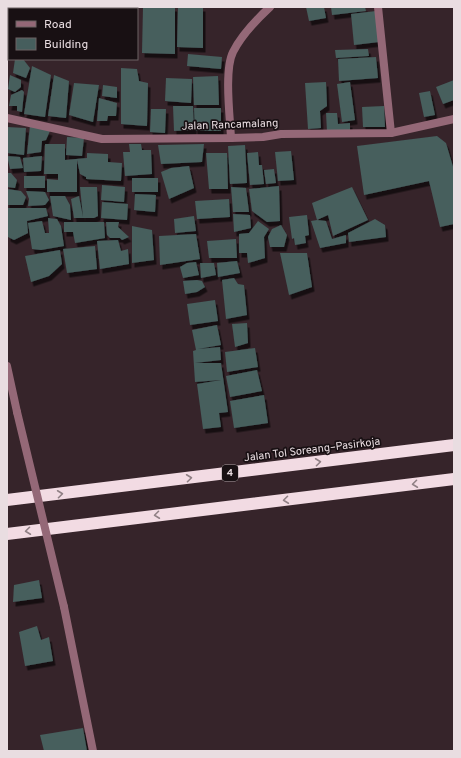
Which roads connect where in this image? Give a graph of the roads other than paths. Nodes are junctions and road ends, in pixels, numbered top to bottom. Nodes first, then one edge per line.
1 (270, 7) edge
2 (378, 7) edge
3 (7, 118) edge
4 (454, 119) edge
5 (391, 133) junction
6 (231, 138) junction
7 (7, 366) edge
8 (454, 446) edge
9 (454, 479) edge
10 (7, 500) edge
11 (7, 534) edge
12 (93, 751) edge

1 - 6 street
2 - 5 street
3 - 6 street, Jalan Rancamalang
4 - 5 street, Jalan Rancamalang
5 - 6 street, Jalan Rancamalang
7 - 12 street, bridge
10 -> 8 highway, Jalan Tol Soreang–Pasirkoja / 4
9 -> 11 highway

